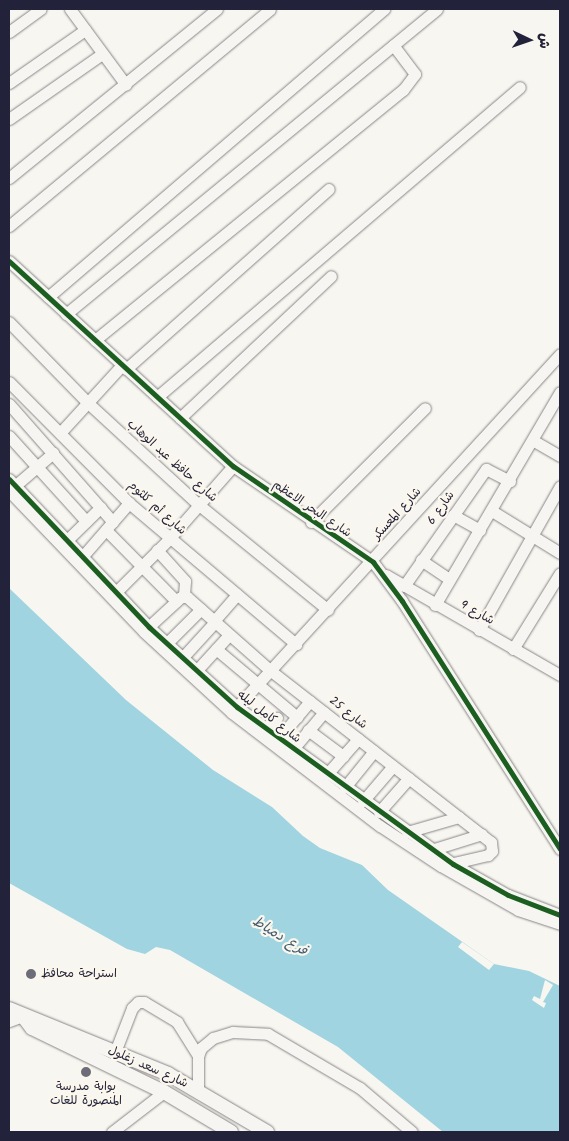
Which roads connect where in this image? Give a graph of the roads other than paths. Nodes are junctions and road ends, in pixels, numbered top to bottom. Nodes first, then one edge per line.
1 (41, 9) edge
2 (70, 9) edge
3 (217, 9) edge
4 (270, 9) edge
5 (384, 9) edge
6 (437, 9) edge
7 (85, 30) junction
8 (9, 32) edge
9 (393, 45) junction
10 (102, 54) junction
11 (9, 83) edge
12 (126, 85) junction
13 (520, 87) dead end
14 (9, 120) edge
15 (9, 178) edge
16 (329, 189) dead end
17 (9, 226) edge
18 (10, 265) edge
19 (331, 276) dead end
20 (48, 297) junction
21 (66, 314) junction
22 (9, 322) edge
23 (95, 340) junction
24 (560, 354) edge
25 (124, 367) junction
26 (11, 388) edge
27 (560, 392) edge
28 (157, 397) junction
29 (88, 403) junction
30 (9, 404) edge
31 (425, 408) dead end
32 (180, 418) junction
33 (60, 433) junction
34 (9, 436) edge
35 (534, 441) junction
36 (52, 454) junction
37 (560, 456) edge
38 (233, 466) junction
39 (37, 467) junction
40 (510, 481) junction
41 (560, 486) edge
42 (10, 487) edge
43 (130, 504) junction
44 (199, 505) junction
45 (101, 507) junction
46 (492, 511) junction
47 (453, 514) junction
48 (86, 521) junction
49 (311, 522) junction
50 (110, 526) junction
51 (480, 530) junction
52 (532, 536) junction
53 (169, 538) junction
54 (64, 543) junction
55 (157, 550) junction
56 (560, 553) edge
57 (82, 557) junction
58 (421, 560) junction
59 (373, 562) junction
60 (142, 565) junction
61 (382, 573) junction
62 (560, 573) edge
63 (449, 579) junction
64 (404, 586) junction
65 (114, 594) junction
66 (237, 595) junction
67 (180, 598) junction
68 (435, 605) junction
69 (201, 609) junction
70 (328, 610) junction
71 (215, 622) junction
72 (147, 629) junction
73 (479, 630) junction
74 (229, 635) junction
75 (168, 643) junction
76 (296, 644) junction
77 (216, 649) junction
78 (513, 649) junction
79 (183, 657) junction
80 (197, 670) junction
81 (271, 671) junction
82 (559, 672) edge
83 (258, 684) junction
84 (310, 702) junction
85 (260, 708) dead end
86 (234, 710) junction
87 (324, 712) junction
88 (297, 717) junction
89 (252, 718) junction
90 (277, 718) dead end
91 (267, 729) junction
92 (308, 730) junction
93 (278, 738) junction
94 (358, 739) junction
95 (293, 749) junction
96 (374, 751) junction
97 (343, 756) junction
98 (393, 766) junction
99 (327, 774) junction
100 (409, 778) junction
101 (345, 787) junction
102 (363, 801) junction
103 (379, 812) junction
104 (459, 817) junction
105 (407, 832) junction
106 (482, 834) junction
107 (560, 849) edge
108 (431, 850) junction
109 (447, 865) junction
110 (485, 888) junction
111 (560, 915) edge
112 (560, 924) edge
113 (9, 1009) edge
114 (23, 1016) junction
115 (9, 1021) edge
116 (115, 1052) junction
117 (198, 1056) junction
118 (198, 1090) junction
119 (164, 1092) junction
120 (112, 1132) edge
121 (231, 1132) edge
122 (267, 1132) edge
123 (412, 1132) edge

1 - 8 street
2 - 7 street
3 - 12 street
4 - 17 street
5 - 20 street
6 - 9 street
7 - 10 street
7 - 11 street
9 - 21 street
9 - 23 street
10 - 12 street
10 - 14 street
12 - 15 street
13 - 28 street
16 - 25 street
18 - 20 street, شارع البحر الاعظم
19 - 32 street
20 - 21 street, شارع البحر الاعظم
21 - 23 street, شارع البحر الاعظم
22 - 29 street, شارع حافظ عبد الوهاب
23 - 25 street, شارع البحر الاعظم
24 - 59 street, شارع المعسكر
25 - 28 street, شارع البحر الاعظم
25 - 29 street
26 - 33 street, شارع أم كلثوم
27 - 35 street
28 - 32 street, شارع البحر الاعظم
29 - 33 street
29 - 44 street, شارع حافظ عبد الوهاب
30 - 36 street, شارع 25
31 - 49 street
32 - 38 street, شارع البحر الاعظم
33 - 43 street, شارع أم كلثوم
34 - 39 street
35 - 37 street
35 - 40 street
36 - 39 street
36 - 45 street, شارع 25
38 - 44 street
38 - 49 street, شارع البحر الاعظم
39 - 42 street
39 - 48 street
40 - 46 street
40 - 47 street, شارع 6
41 - 52 street
42 - 54 street, شارع كامل ليله
43 - 50 street
43 - 53 street, شارع أم كلثوم
44 - 53 street
44 - 70 street, شارع حافظ عبد الوهاب
45 - 48 street
45 - 50 street, شارع 25
46 - 51 street
46 - 52 street
47 - 51 street
47 - 58 street, شارع 6
48 - 54 street
49 - 59 street, شارع البحر الاعظم
50 - 57 street
50 - 60 street, شارع 25
51 - 63 street
52 - 56 street
52 - 73 street
53 - 55 street
53 - 66 street, شارع أم كلثوم
54 - 57 street, شارع كامل ليله
54 - 65 street, شارع كامل ليله
55 - 60 street
55 - 67 street
57 - 65 street, شارع كامل ليله
58 - 63 street
58 - 64 street, شارع 6
59 - 61 street, شارع البحر الاعظم
59 - 70 street, شارع المعسكر
60 - 65 street
60 - 67 street, شارع 25
61 - 64 street, شارع 9
61 - 107 street, شارع البحر الاعظم
62 - 78 street
63 - 68 street
64 - 68 street, شارع 9
65 - 72 street, شارع كامل ليله
66 - 71 street
66 - 76 street, شارع أم كلثوم
67 - 69 street, شارع 25
67 - 72 street
68 - 73 street, شارع 9
69 - 71 street, شارع 25
69 - 75 street
70 - 76 street, شارع المعسكر
71 - 74 street, شارع 25
71 - 79 street
72 - 75 street, شارع كامل ليله
72 - 86 street, شارع كامل ليله
73 - 78 street, شارع 9
74 - 77 street
74 - 81 street, شارع 25
75 - 79 street, شارع كامل ليله
76 - 81 street, شارع المعسكر
77 - 80 street
77 - 83 street
78 - 82 street, شارع 9
79 - 80 street, شارع كامل ليله
80 - 86 street, شارع كامل ليله
81 - 83 street, شارع المعسكر
81 - 84 street, شارع 25
83 - 86 street, شارع المعسكر
83 - 88 street
84 - 87 street, شارع 25
84 - 88 street
85 - 89 street
86 - 89 street, شارع كامل ليله
86 - 109 street, شارع كامل ليله
87 - 92 street
87 - 94 street, شارع 25
88 - 93 street
89 - 91 street, شارع كامل ليله
90 - 91 street
91 - 93 street, شارع كامل ليله
92 - 95 street
92 - 97 street
93 - 95 street, شارع كامل ليله
94 - 96 street, شارع 25
94 - 97 street
95 - 99 street, شارع كامل ليله
96 - 98 street, شارع 25
96 - 101 street
97 - 99 street
98 - 100 street, شارع 25
98 - 102 street
99 - 101 street, شارع كامل ليله
100 - 103 street
100 - 104 street, شارع 25
101 - 102 street, شارع كامل ليله
102 - 103 street, شارع كامل ليله
103 - 105 street, شارع كامل ليله
104 - 105 street
104 - 106 street, شارع 25
105 - 108 street, شارع كامل ليله
106 - 108 street
106 - 109 street
108 - 109 street, شارع كامل ليله
109 - 110 street, شارع كامل ليله
110 - 111 street, شارع كامل ليله
110 - 112 street, شارع كامل ليله
113 - 114 main road, شارع سعد زغلول
114 - 115 street
114 - 116 main road, شارع سعد زغلول
114 - 119 main road, شارع سعد زغلول
116 - 117 street
116 - 118 main road, شارع سعد زغلول
117 - 118 street
117 - 123 street
118 - 122 main road, شارع سعد زغلول
119 - 120 street
119 - 121 main road, شارع سعد زغلول

